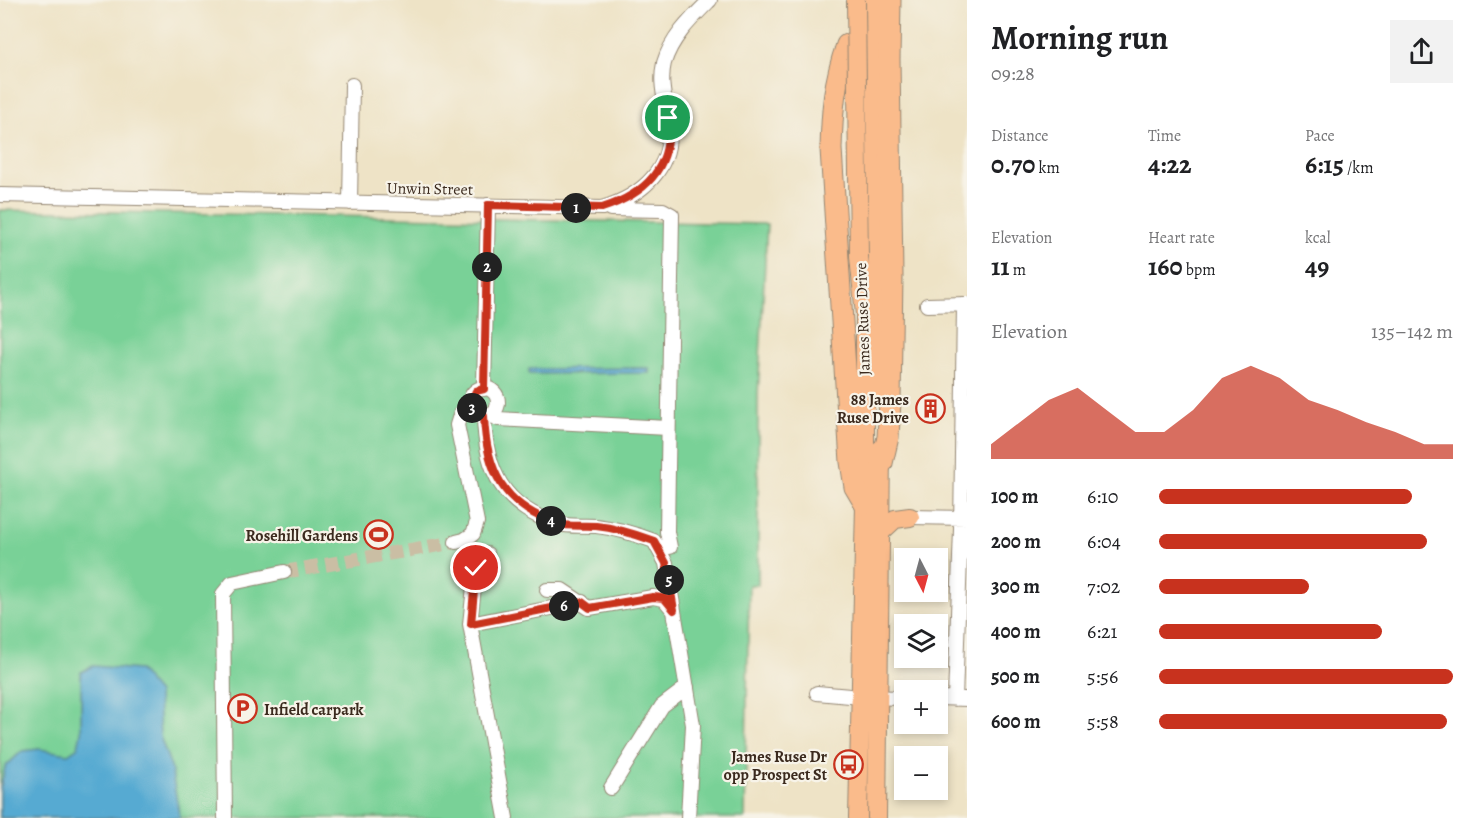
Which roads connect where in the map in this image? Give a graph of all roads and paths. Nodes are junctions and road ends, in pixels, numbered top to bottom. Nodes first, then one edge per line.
1 (856, 0) edge
2 (874, 0) edge
3 (890, 0) edge
4 (708, 2) edge
5 (848, 45) dead end
6 (352, 85) dead end
7 (866, 88) junction
8 (0, 195) edge
9 (350, 203) junction
10 (488, 205) junction
11 (602, 208) junction
12 (966, 304) edge
13 (927, 305) dead end
14 (484, 389) junction
15 (471, 406) junction
16 (965, 411) edge
17 (487, 415) junction
18 (668, 428) junction
19 (882, 463) junction
20 (865, 504) junction
21 (910, 517) joint
22 (964, 518) edge
23 (881, 532) junction
24 (456, 542) tunnel mouth
25 (670, 547) dead end
26 (487, 554) dead end
27 (284, 572) tunnel mouth
28 (547, 590) dead end
29 (582, 602) junction
30 (963, 605) edge
31 (674, 610) junction
32 (471, 624) junction
33 (687, 687) junction
34 (817, 693) dead end
35 (861, 697) junction
36 (879, 697) junction
37 (894, 698) edge
38 (961, 699) edge
39 (611, 788) dead end
40 (225, 818) edge
41 (506, 818) edge
42 (688, 818) edge
43 (858, 818) edge
44 (877, 818) edge

1 - 7 main road, James Ruse Drive, bridge
2 - 7 main road, James Ruse Drive
3 - 19 highway
4 - 11 street, Unwin Street
5 - 20 highway
6 - 9 street
7 - 19 main road, James Ruse Drive
7 - 20 main road, James Ruse Drive
8 - 9 street, Unwin Street
9 - 10 street, Unwin Street
10 - 11 street, Unwin Street
10 - 14 street
11 - 18 street
12 - 13 street
12 - 16 street
14 - 15 street
14 - 17 street
15 - 17 street
15 - 24 street
16 - 22 street
17 - 18 street
17 - 31 street
18 - 25 street
19 - 23 main road, James Ruse Drive
20 - 35 main road, James Ruse Drive
21 - 22 street
21 - 23 main road
22 - 30 street
23 - 36 main road, James Ruse Drive
26 - 32 street
27 - 40 street
28 - 29 street
29 - 31 street
29 - 32 street
30 - 38 street
31 - 33 street
32 - 41 street
33 - 39 street
33 - 42 street
34 - 35 street
35 - 36 street
35 - 43 main road, James Ruse Drive
36 - 37 street
36 - 44 main road, James Ruse Drive

